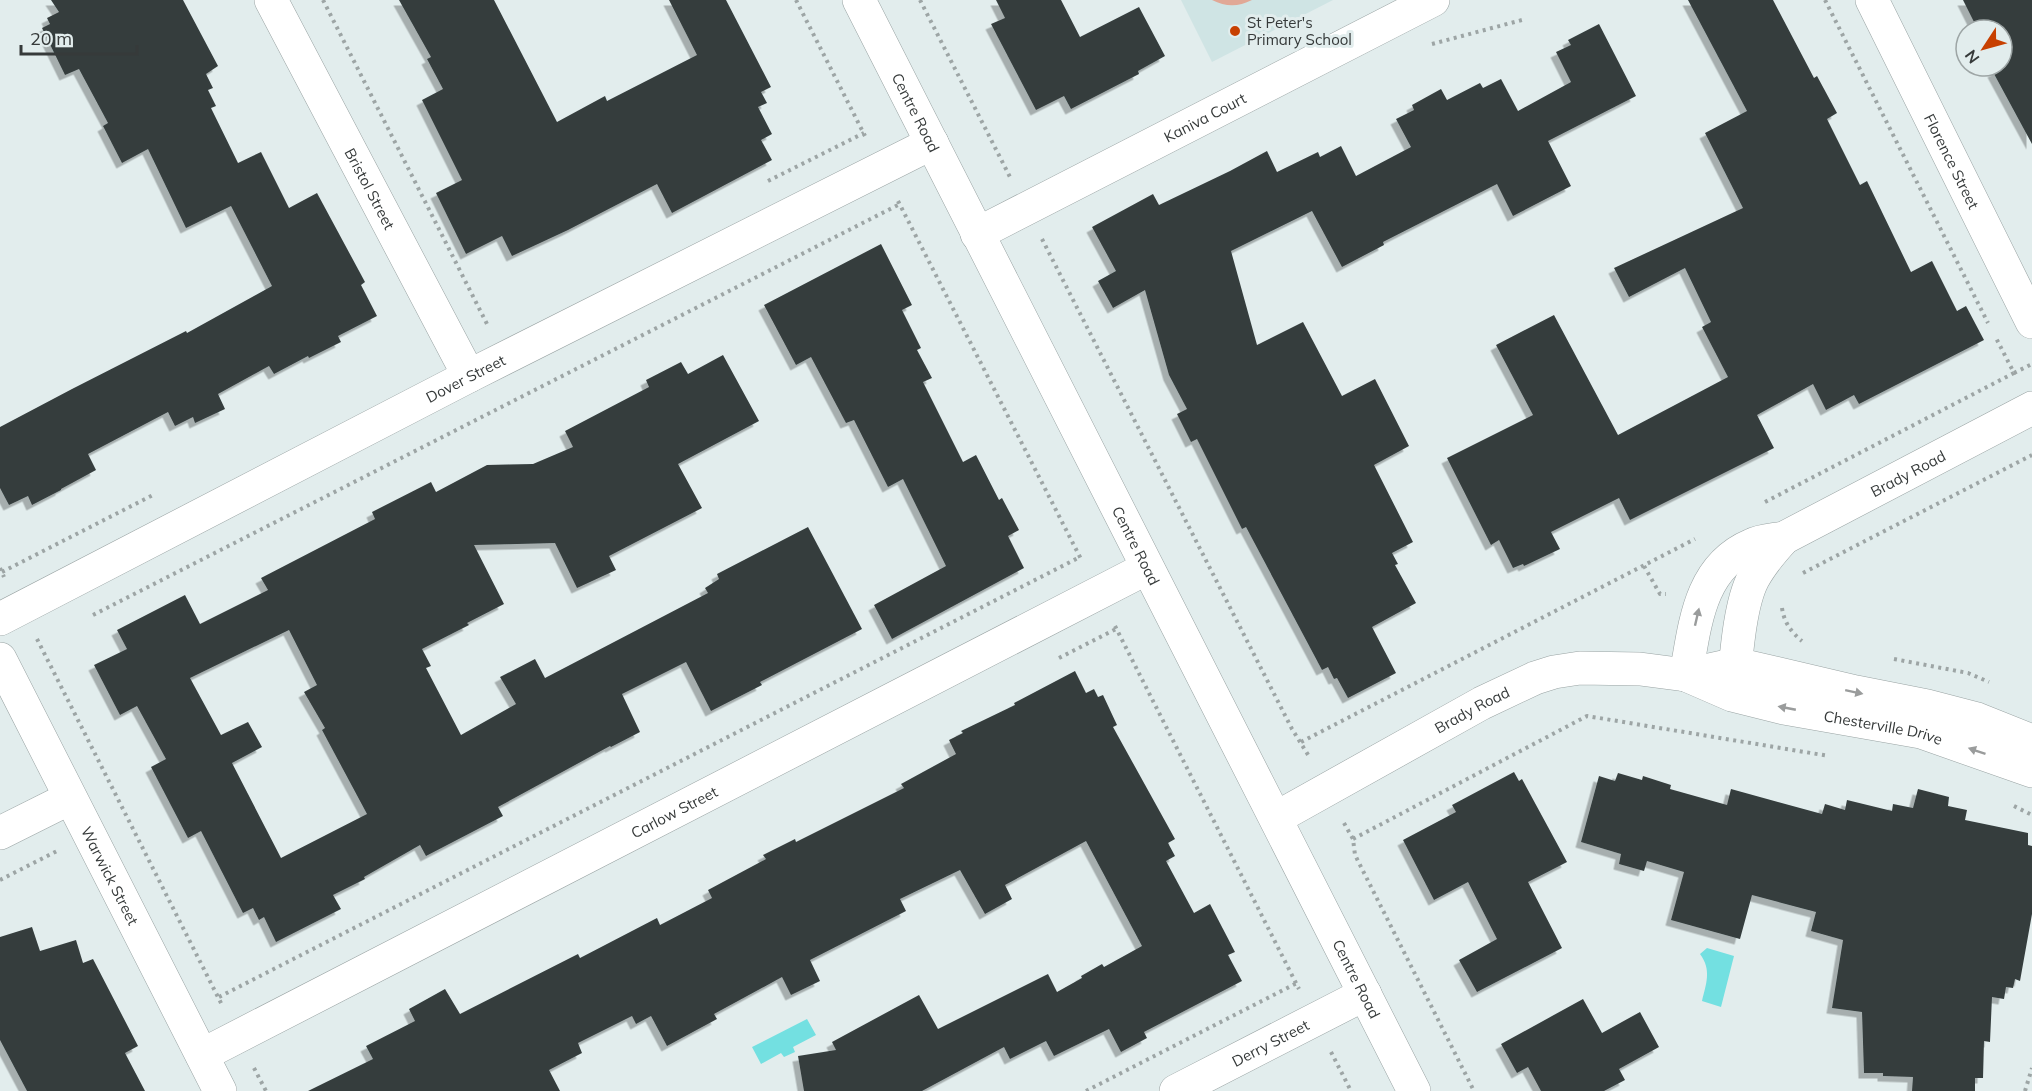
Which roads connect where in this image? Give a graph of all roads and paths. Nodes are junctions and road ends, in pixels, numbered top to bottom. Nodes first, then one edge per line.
1 (271, 0) edge
2 (323, 0) edge
3 (796, 0) edge
4 (859, 0) edge
5 (920, 0) edge
6 (1433, 0) edge
7 (1825, 0) edge
8 (1872, 0) edge
9 (1522, 20) dead end
10 (1432, 45) dead end
11 (864, 133) junction
12 (932, 143) junction
13 (882, 168) junction
14 (759, 186) dead end
15 (900, 204) junction
16 (1026, 208) junction
17 (977, 234) junction
18 (498, 319) dead end
19 (2032, 322) edge
20 (2032, 364) edge
21 (2014, 373) junction
22 (469, 376) junction
23 (2032, 408) edge
24 (2032, 455) edge
25 (1760, 505) dead end
26 (1697, 538) dead end
27 (1784, 538) junction
28 (1080, 557) junction
29 (1644, 566) junction
30 (0, 568) edge
31 (1147, 568) junction
32 (1796, 577) dead end
33 (1099, 593) junction
34 (1702, 597) junction
35 (1746, 600) junction
36 (10, 613) edge
37 (92, 616) dead end
38 (49, 638) dead end
39 (39, 643) junction
40 (1807, 645) dead end
41 (0, 658) edge
42 (1885, 658) dead end
43 (1686, 675) junction
44 (1734, 680) junction
45 (1989, 682) dead end
46 (2032, 741) edge
47 (1301, 742) junction
48 (1830, 756) dead end
49 (2032, 771) edge
50 (1327, 790) junction
51 (70, 798) junction
52 (2011, 805) dead end
53 (2032, 814) edge
54 (1276, 818) junction
55 (0, 833) edge
56 (1353, 839) junction
57 (57, 851) dead end
58 (0, 880) edge
59 (1297, 983) junction
60 (1365, 994) junction
61 (219, 997) junction
62 (1315, 1020) junction
63 (238, 1036) junction
64 (202, 1055) junction
65 (2032, 1068) edge
66 (220, 1091) edge
67 (266, 1091) edge
68 (1086, 1091) edge
69 (1176, 1091) edge
70 (1351, 1091) edge
71 (1414, 1091) edge
72 (1474, 1091) edge
73 (2025, 1091) edge

1 - 22 street, Bristol Street
2 - 18 path
3 - 11 path
4 - 12 street, Centre Road
5 - 16 path
6 - 16 street, Kaniva Court
7 - 21 path
8 - 19 street, Florence Street
9 - 10 path
11 - 13 path
11 - 14 path
12 - 13 street, Dover Street
12 - 17 street, Centre Road
13 - 15 path
13 - 22 street, Dover Street
15 - 28 path
15 - 37 path
16 - 17 street, Kaniva Court
16 - 47 path
17 - 31 street, Centre Road
20 - 21 path
21 - 25 path
22 - 36 street, Dover Street
23 - 27 street, Brady Road
24 - 32 path
26 - 29 path
27 - 34 street, Brady Road
27 - 35 street, Brady Road
28 - 33 path
28 - 61 path
29 - 34 path
29 - 47 path
30 - 36 path
31 - 33 street, Carlow Street
31 - 54 street, Centre Road
33 - 59 path
33 - 63 street, Carlow Street
43 -> 34 street, Brady Road
35 - 40 path
35 - 44 street, Brady Road
36 - 39 path
38 - 39 path
39 - 61 path
41 - 51 street, Warwick Street
42 - 45 path
43 - 44 street, Brady Road
43 - 50 street, Brady Road
44 -> 46 street, Chesterville Drive
49 -> 44 street, Chesterville Drive
47 - 50 path
48 - 56 path
50 - 54 street, Brady Road
50 - 56 path
51 - 55 street
51 - 64 street, Warwick Street
52 - 53 path
54 - 60 street, Centre Road
56 - 72 path
57 - 58 path
59 - 62 path
59 - 68 path
60 - 62 street, Derry Street
60 - 71 street, Centre Road
61 - 63 path
62 - 69 street, Derry Street
62 - 70 path
63 - 64 street, Carlow Street
63 - 67 path
64 - 66 street, Warwick Street
65 - 73 path

